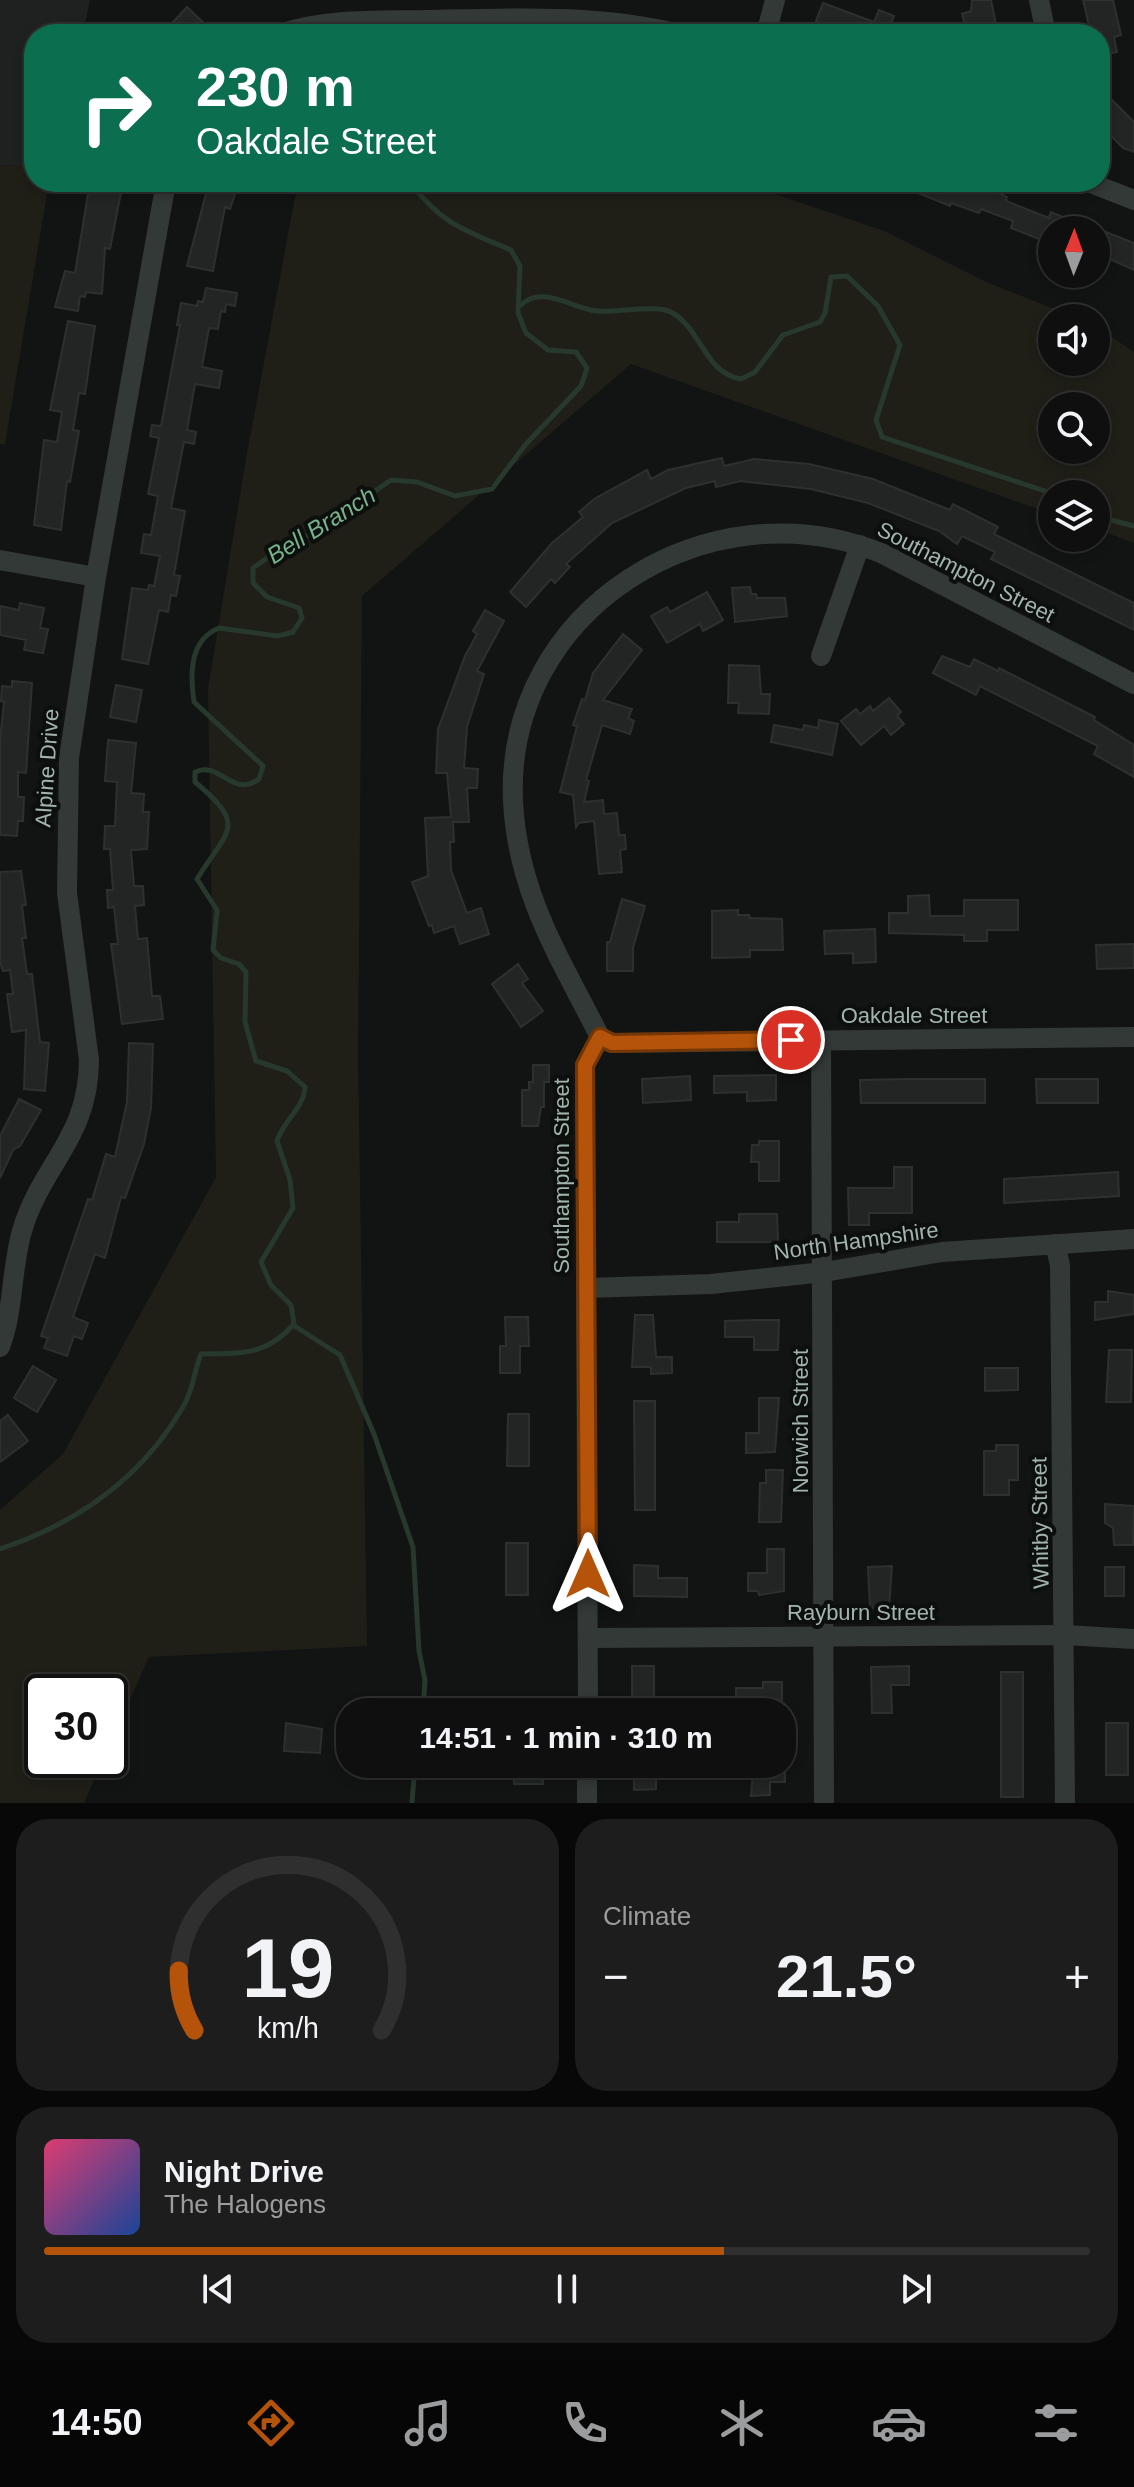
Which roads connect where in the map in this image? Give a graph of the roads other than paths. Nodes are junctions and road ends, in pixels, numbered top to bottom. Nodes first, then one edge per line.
1 (775, 0) edge
2 (1039, 0) edge
3 (330, 24) edge
4 (616, 24) edge
5 (769, 24) edge
6 (1044, 24) edge
7 (1110, 191) edge
8 (164, 192) edge
9 (1134, 200) edge
10 (860, 545) junction
11 (0, 560) edge
12 (96, 577) junction
13 (821, 656) dead end
14 (1134, 684) edge
15 (600, 1037) junction
16 (1134, 1037) edge
17 (821, 1040) junction
18 (1134, 1239) edge
19 (1055, 1244) junction
20 (824, 1272) junction
21 (586, 1288) junction
22 (0, 1347) edge
23 (1065, 1635) junction
24 (825, 1637) junction
25 (589, 1638) junction
26 (1134, 1639) edge
27 (588, 1698) edge
28 (587, 1778) edge
29 (587, 1803) edge
30 (824, 1803) edge
31 (1065, 1803) edge

1 - 5 street
2 - 6 street
3 - 4 street
7 - 9 street
8 - 12 street, Alpine Drive
10 - 13 street
10 - 14 street, Southampton Street
10 - 15 street, Southampton Street
11 - 12 street
12 - 22 street, Alpine Drive
15 - 17 street, Oakdale Street
15 - 21 street, Southampton Street
16 - 17 street, Oakdale Street
17 - 20 street, Norwich Street
18 - 19 street, North Hampshire
19 - 20 street, North Hampshire
19 - 23 street, Whitby Street
20 - 21 street, North Hampshire
20 - 24 street, Norwich Street
21 - 25 street, Southampton Street
23 - 24 street, Rayburn Street
23 - 26 street, Rayburn Street
23 - 31 street, Whitby Street
24 - 25 street, Rayburn Street
24 - 30 street, Norwich Street
25 - 27 street, Southampton Street
28 - 29 street

